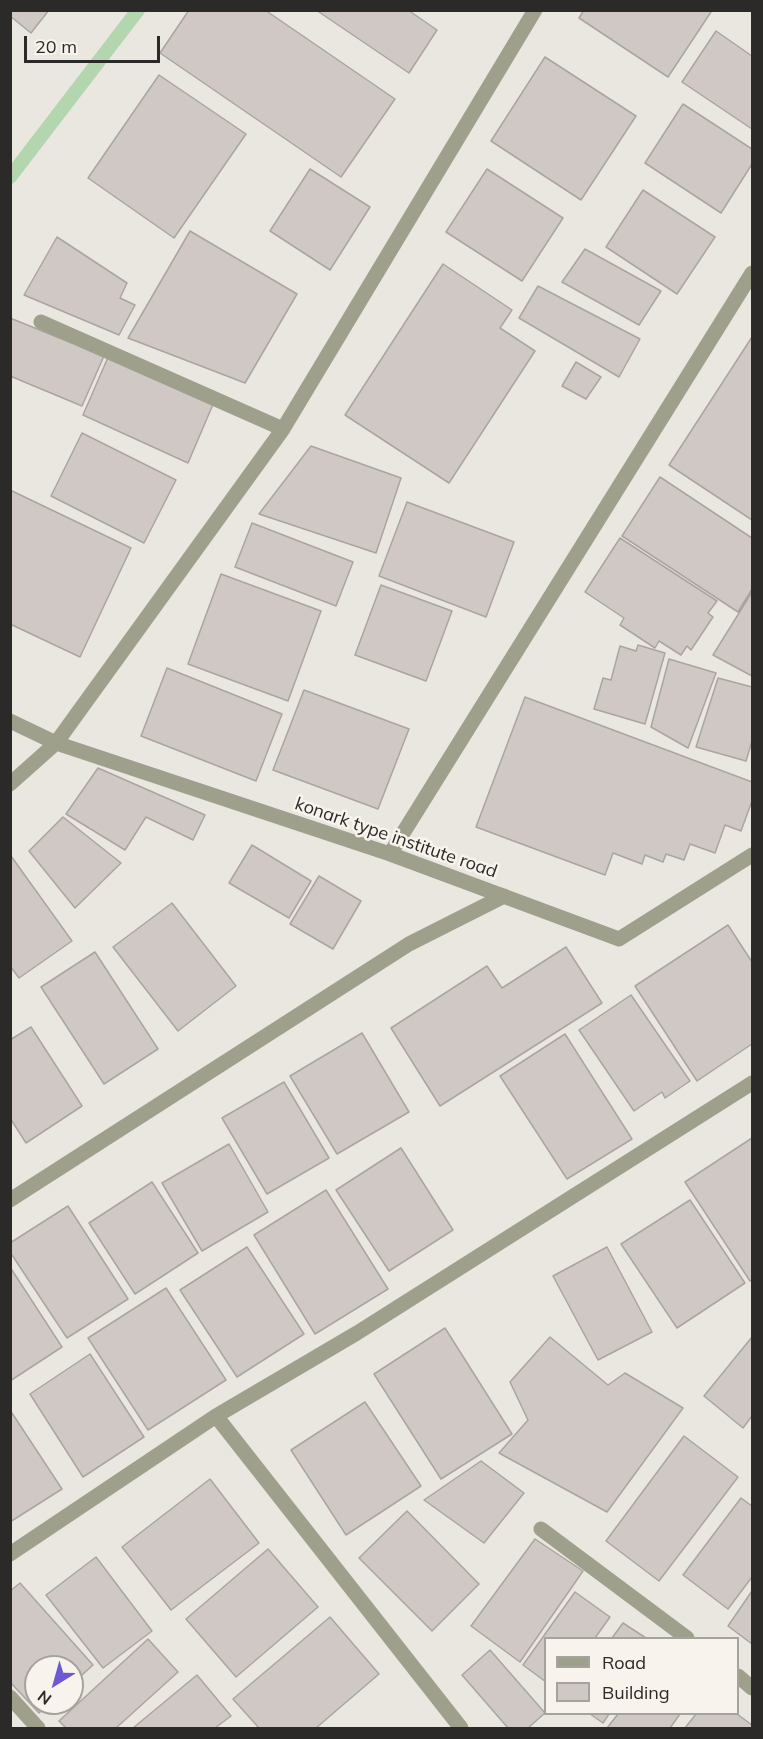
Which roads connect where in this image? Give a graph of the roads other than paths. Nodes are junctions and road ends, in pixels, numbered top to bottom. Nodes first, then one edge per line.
1 (535, 10) edge
2 (753, 273) edge
3 (41, 322) dead end
4 (283, 429) junction
5 (10, 721) edge
6 (56, 743) junction
7 (10, 784) edge
8 (390, 854) junction
9 (753, 855) edge
10 (504, 896) junction
11 (753, 1083) edge
12 (10, 1200) edge
13 (216, 1416) junction
14 (540, 1529) dead end
15 (10, 1554) edge
16 (686, 1637) edge
17 (739, 1677) edge
18 (753, 1688) edge
19 (10, 1697) edge
20 (38, 1728) edge
21 (461, 1728) edge

1 - 4 street
2 - 8 street
3 - 4 street
4 - 6 street
5 - 6 street, konark type institute road
6 - 7 street
6 - 8 street, konark type institute road
8 - 10 street, konark type institute road
9 - 10 street, konark type institute road
10 - 12 street
11 - 13 street
13 - 15 street
13 - 21 street
14 - 16 street
17 - 18 street
19 - 20 street

